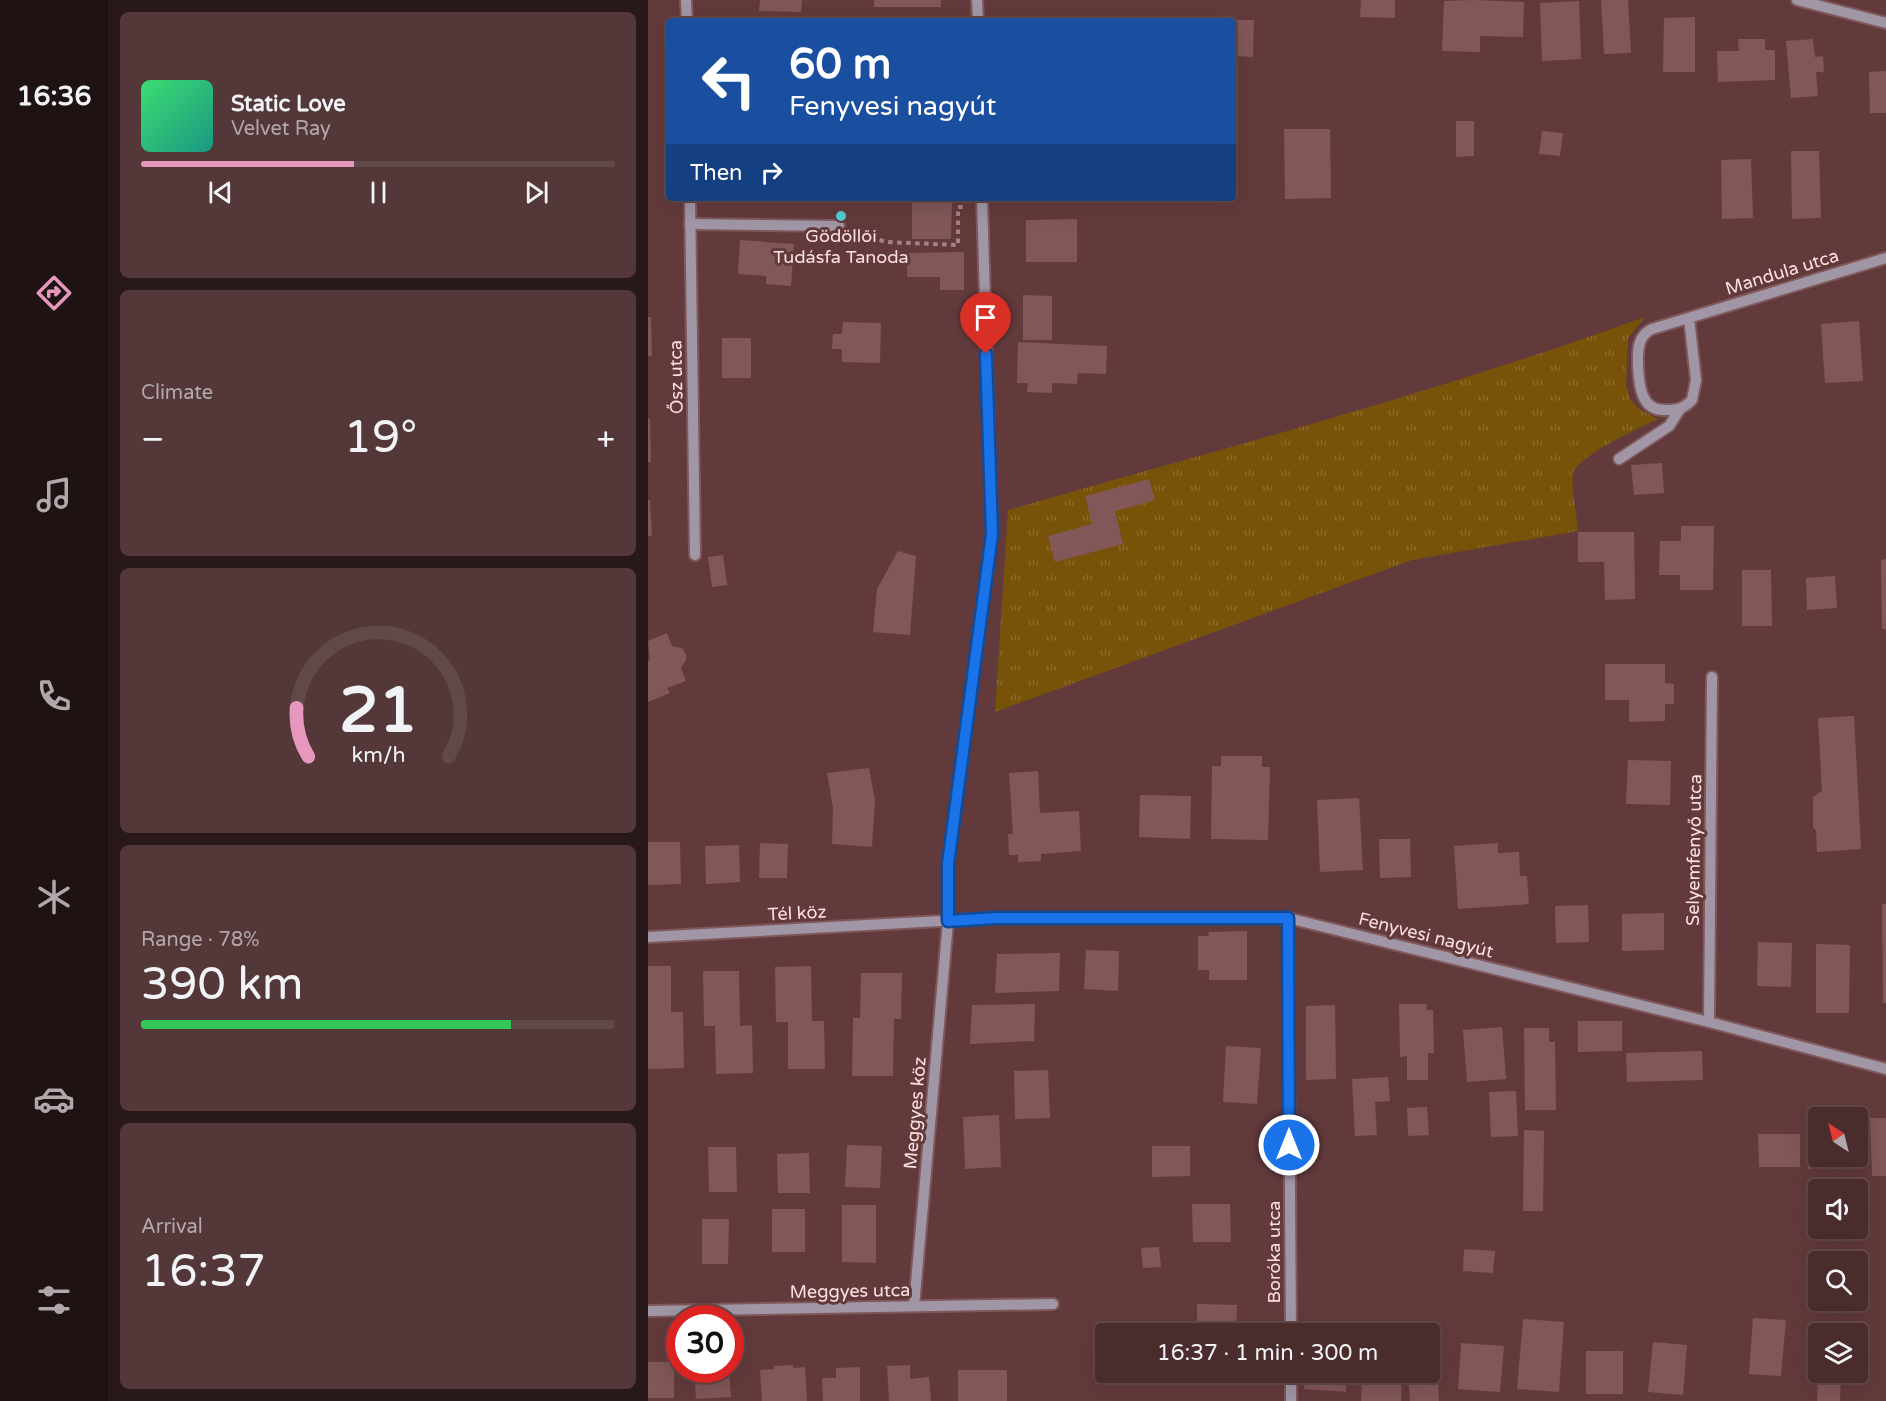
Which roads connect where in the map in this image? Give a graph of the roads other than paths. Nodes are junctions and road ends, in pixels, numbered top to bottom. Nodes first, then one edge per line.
1 (686, 0) edge
2 (977, 0) edge
3 (1797, 0) edge
4 (687, 18) edge
5 (978, 18) edge
6 (1886, 23) edge
7 (690, 201) edge
8 (982, 203) edge
9 (690, 224) junction
10 (839, 226) road end
11 (1886, 258) edge
12 (1689, 318) junction
13 (1680, 410) junction
14 (1619, 459) dead end
15 (695, 555) dead end
16 (1712, 677) dead end
17 (1288, 918) junction
18 (948, 921) junction
19 (648, 937) edge
20 (1709, 1022) junction
21 (1886, 1069) edge
22 (1053, 1304) dead end
23 (914, 1306) junction
24 (648, 1311) edge
25 (1291, 1323) edge
26 (1291, 1383) edge
27 (1291, 1401) edge

1 - 4 street
2 - 5 street
3 - 6 street
7 - 9 street, Ősz utca
8 - 18 street, Meggyes köz
9 - 10 street
9 - 15 street, Ősz utca
11 - 12 street, Mandula utca
12 - 13 street
12 - 13 street, Mandula utca
13 - 14 street
16 - 20 street, Selyemfenyő utca
17 - 18 street, Fenyvesi nagyút
17 - 20 street, Fenyvesi nagyút
17 - 25 street, Boróka utca
18 - 19 street, Tél köz
18 - 23 street, Meggyes köz
20 - 21 street, Fenyvesi nagyút
22 - 23 street, Meggyes utca
23 - 24 street, Meggyes utca
26 - 27 street

